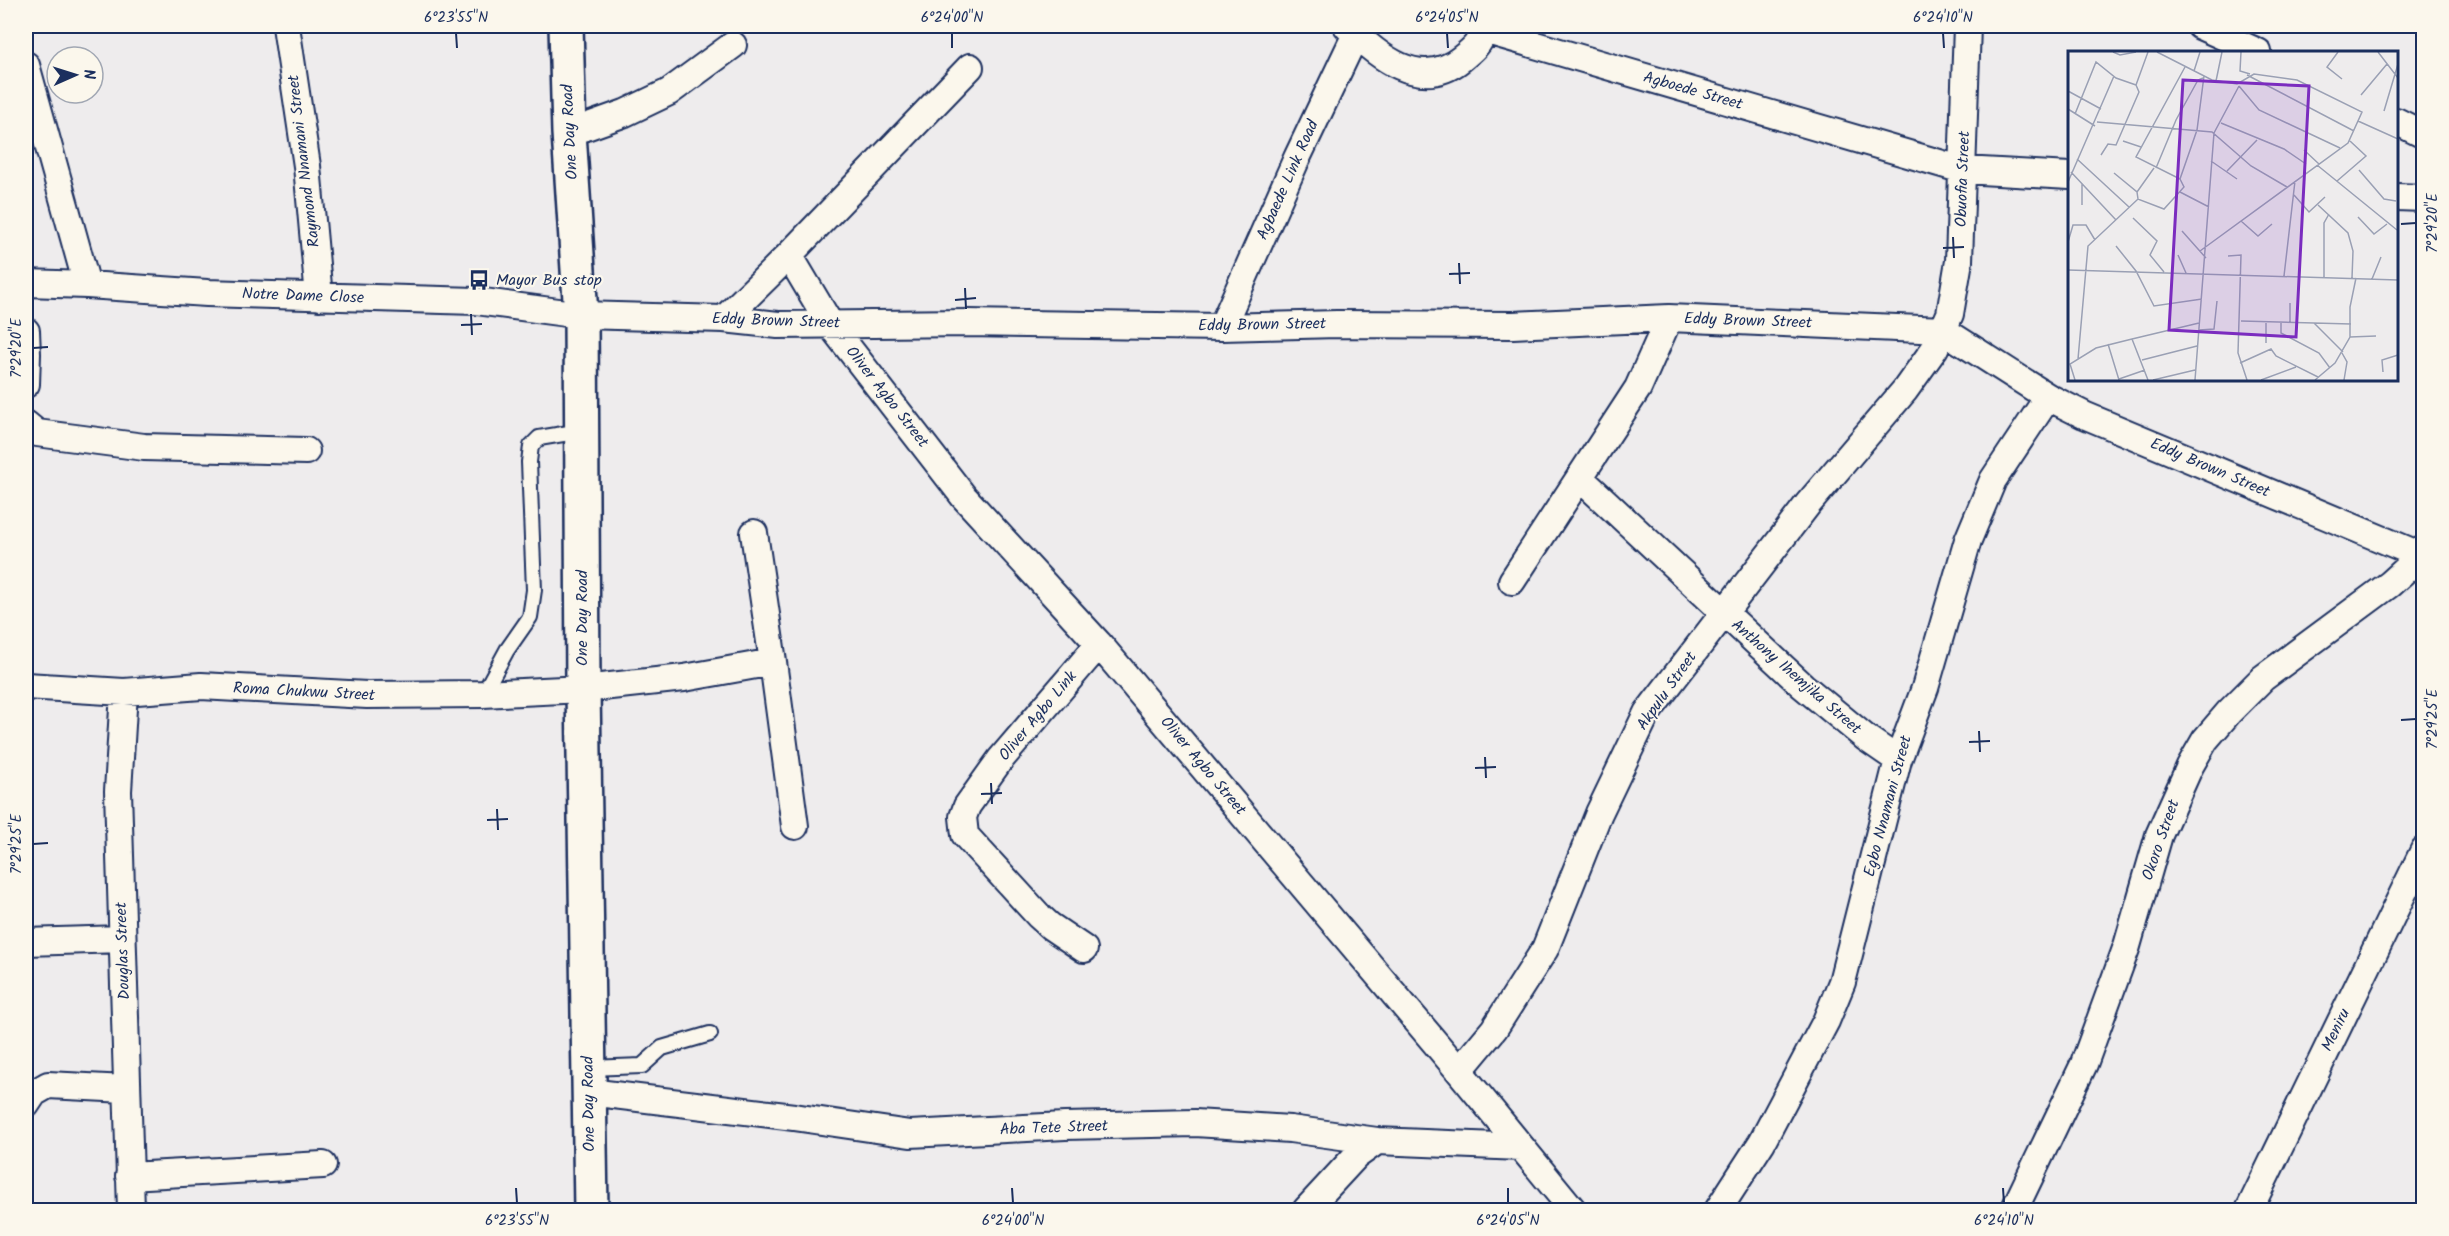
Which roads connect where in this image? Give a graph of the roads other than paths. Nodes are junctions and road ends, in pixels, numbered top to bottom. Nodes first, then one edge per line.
1 (286, 26) edge
2 (566, 26) edge
3 (1967, 26) edge
4 (2200, 26) edge
5 (1483, 28) edge
6 (1352, 30) edge
7 (733, 45) dead end
8 (2256, 51) edge
9 (26, 65) edge
10 (970, 67) dead end
11 (2398, 122) edge
12 (568, 134) junction
13 (2424, 135) edge
14 (1963, 170) junction
15 (2068, 176) edge
16 (2398, 197) edge
17 (2424, 198) edge
18 (789, 255) junction
19 (26, 283) edge
20 (87, 285) junction
21 (319, 297) junction
22 (580, 315) junction
23 (1669, 318) junction
24 (723, 319) junction
25 (830, 324) junction
26 (1222, 327) junction
27 (26, 331) edge
28 (1939, 339) junction
29 (26, 384) edge
30 (2048, 397) junction
31 (26, 424) edge
32 (581, 430) junction
33 (306, 451) dead end
34 (1580, 478) junction
35 (754, 533) dead end
36 (2423, 555) edge
37 (1512, 581) dead end
38 (1725, 614) junction
39 (1099, 644) junction
40 (773, 662) junction
41 (26, 686) edge
42 (583, 688) junction
43 (124, 692) junction
44 (483, 694) junction
45 (1898, 759) junction
46 (795, 826) dead end
47 (2424, 850) edge
48 (122, 939) junction
49 (26, 942) edge
50 (1084, 949) dead end
51 (710, 1034) dead end
52 (1459, 1071) junction
53 (589, 1080) junction
54 (126, 1089) junction
55 (26, 1105) edge
56 (1377, 1141) junction
57 (1521, 1147) junction
58 (323, 1166) dead end
59 (129, 1176) junction
60 (131, 1210) edge
61 (591, 1210) edge
62 (1306, 1210) edge
63 (1573, 1210) edge
64 (1718, 1210) edge
65 (2014, 1210) edge
66 (2249, 1210) edge

1 - 21 street, Raymond Nnamani Street
2 - 12 main road, One Day Road
3 - 14 street, Obuofia Street
4 - 8 street
5 - 6 street, Agboede Street
5 - 14 street, Agboede Street
6 - 26 street, Agbaede Link Road
7 - 12 street
9 - 20 street
10 - 18 street
11 - 13 street
12 - 22 main road, One Day Road
14 - 15 street, Agboede Street
14 - 28 street, Obuofia Street
16 - 17 street
18 - 24 street
18 - 25 street, Oliver Agbo Street
19 - 20 street, Notre Dame Close
20 - 21 street, Notre Dame Close
21 - 22 street, Notre Dame Close
22 - 24 street, Eddy Brown Street
22 - 32 main road, One Day Road
23 - 26 street, Eddy Brown Street
23 - 28 street, Eddy Brown Street
23 - 34 street
24 - 25 street, Eddy Brown Street
25 - 26 street, Eddy Brown Street
25 - 39 street, Oliver Agbo Street
27 - 29 street
28 - 30 street, Eddy Brown Street
28 - 38 street, Akpulu Street
30 - 36 street, Eddy Brown Street
30 - 45 street, Egbo Nnamani Street
31 - 33 street
32 - 42 main road, One Day Road
32 - 44 lane
34 - 37 street
34 - 38 street, Anthony Ihemjika Street
35 - 40 street
36 - 65 street, Okoro Street
38 - 45 street, Anthony Ihemjika Street
38 - 52 street, Akpulu Street
39 - 50 street, Oliver Agbo Link
39 - 52 street, Oliver Agbo Street
40 - 42 street, Roma Chukwu Street
40 - 46 street
41 - 43 street, Roma Chukwu Street
42 - 44 street, Roma Chukwu Street
42 - 53 main road, One Day Road
43 - 44 street, Roma Chukwu Street
43 - 48 street, Douglas Street
45 - 64 street, Egbo Nnamani Street
47 - 66 street, Meniru
48 - 49 street
48 - 54 street, Douglas Street
51 - 53 lane
52 - 57 street, Oliver Agbo Street
53 - 56 street, Aba Tete Street
53 - 61 main road, One Day Road
54 - 55 street
54 - 59 street, Douglas Street
56 - 57 street, Aba Tete Street
56 - 62 street
57 - 63 street, Oliver Agbo Street
58 - 59 street
59 - 60 street, Douglas Street

